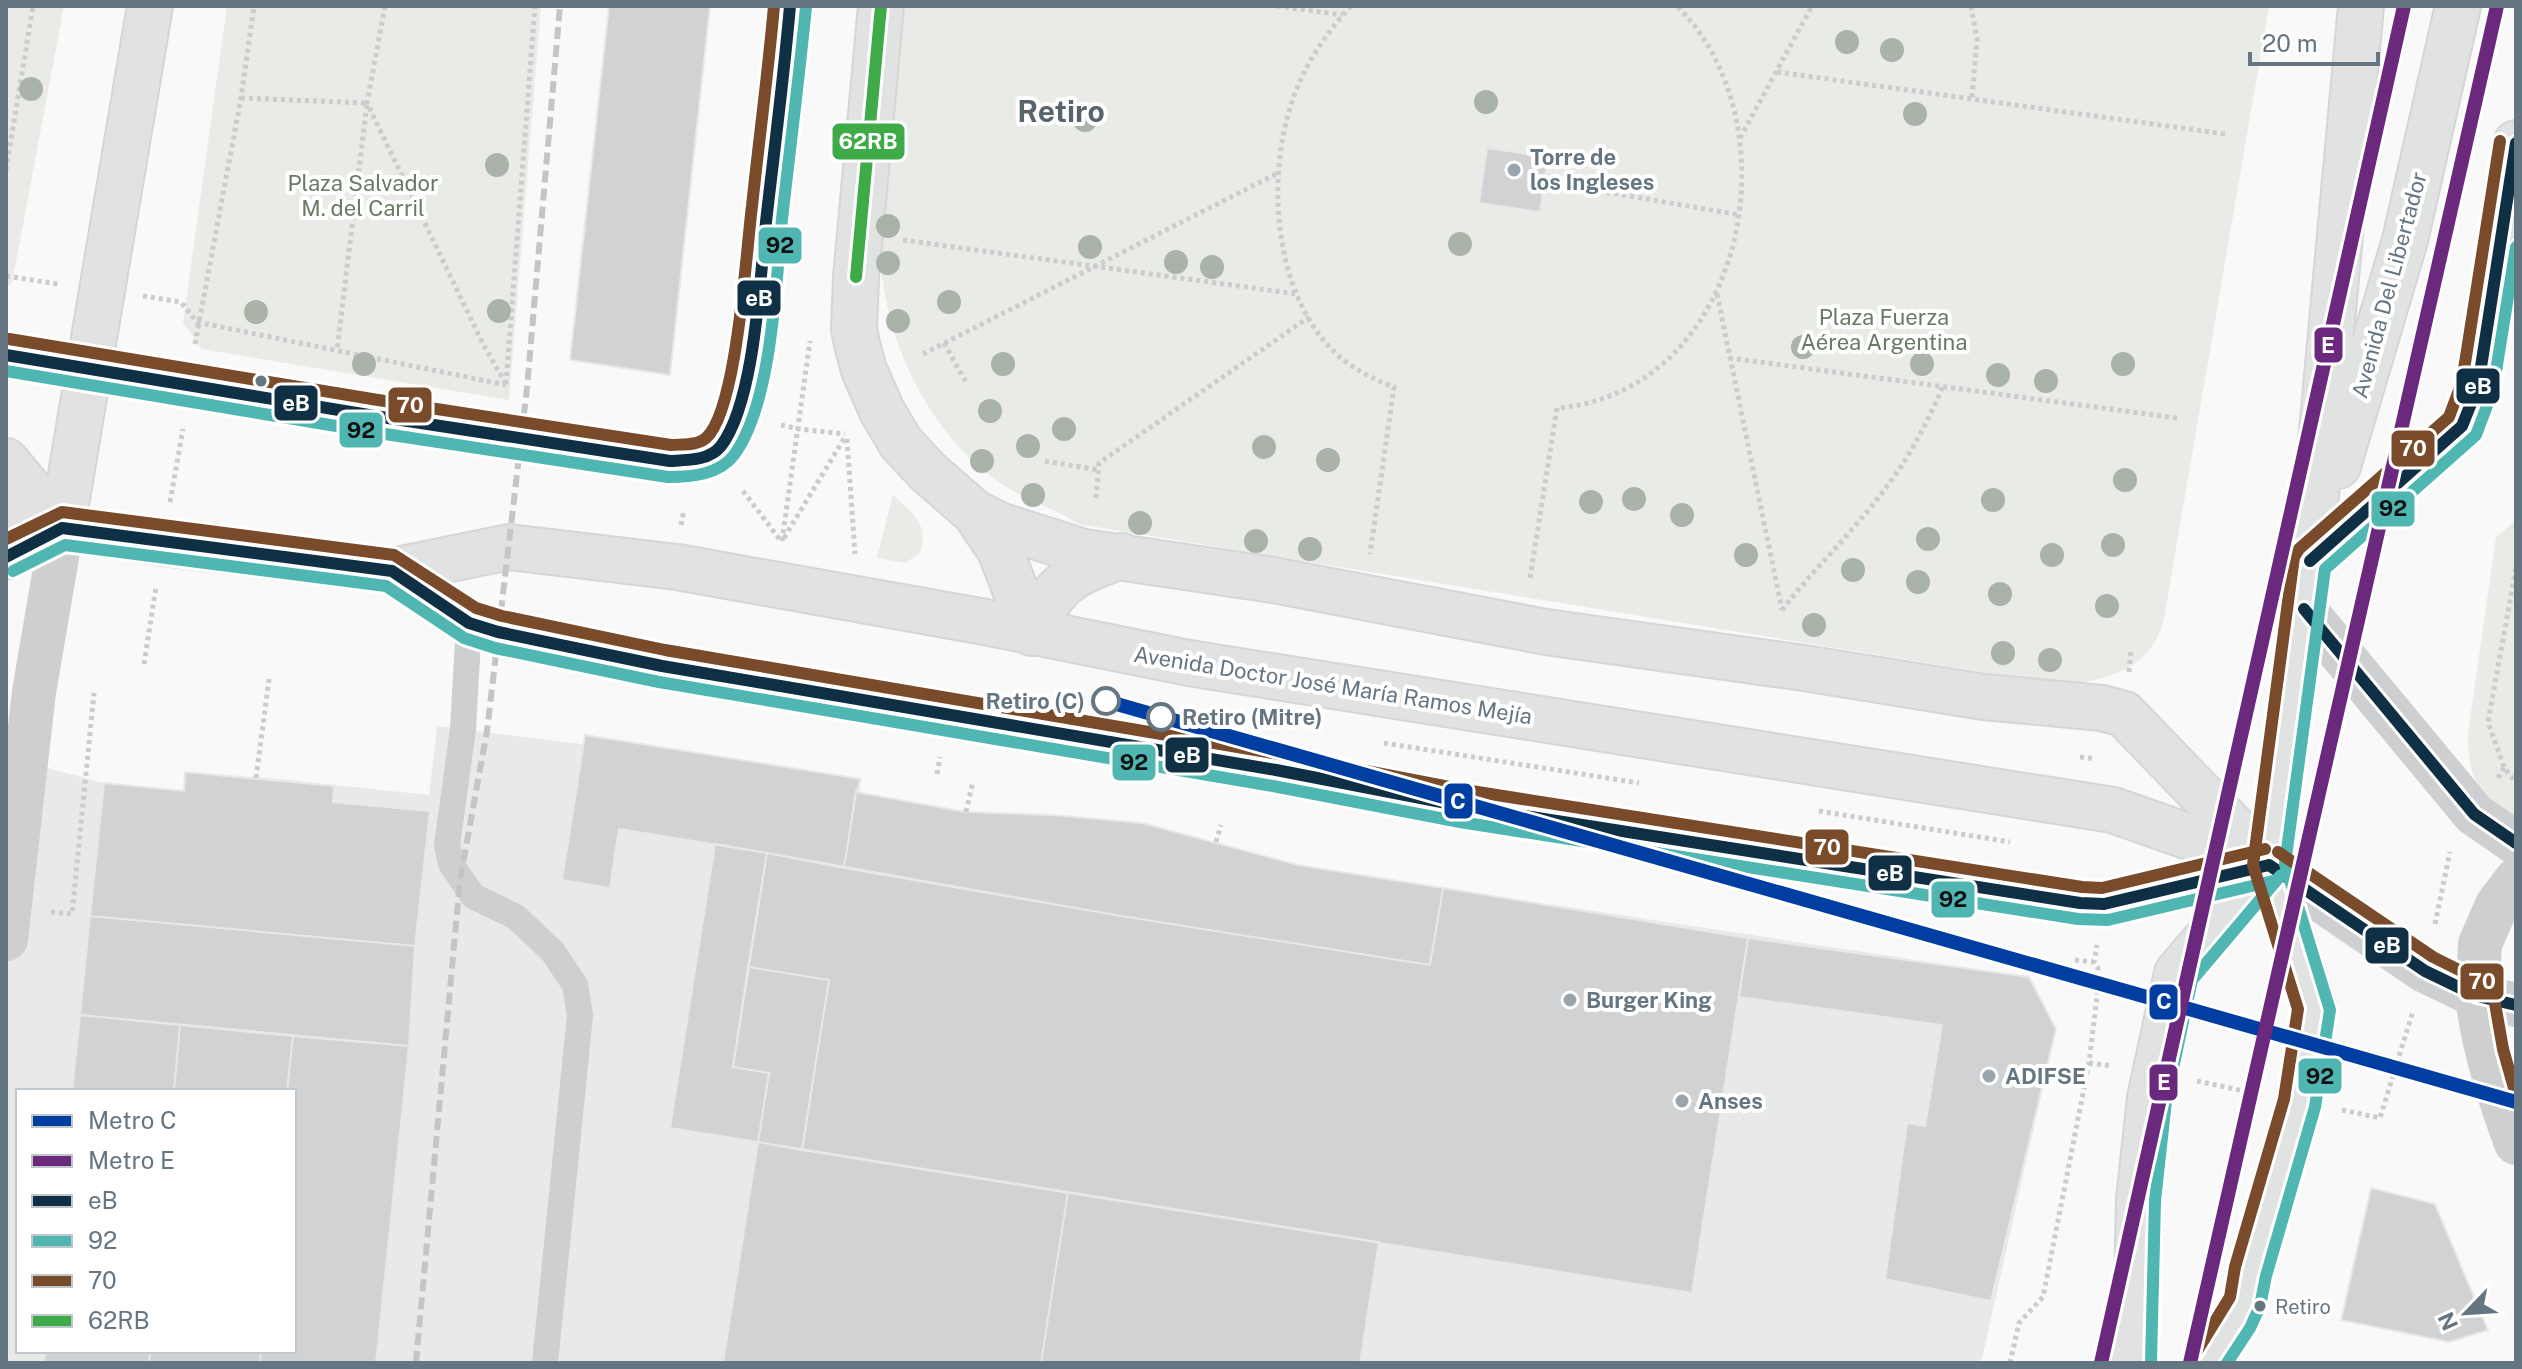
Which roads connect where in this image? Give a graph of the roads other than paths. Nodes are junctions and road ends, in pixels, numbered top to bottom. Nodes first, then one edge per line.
1 (150, 6) edge
2 (790, 6) edge
3 (881, 6) edge
4 (2361, 6) edge
5 (2458, 6) edge
6 (2516, 143) edge
7 (6, 355) edge
8 (90, 369) junction
9 (6, 461) edge
10 (975, 513) junction
11 (6, 520) edge
12 (62, 528) junction
13 (1122, 556) junction
14 (6, 557) edge
15 (2310, 561) junction
16 (392, 571) junction
17 (2304, 609) junction
18 (469, 623) junction
19 (1032, 633) junction
20 (2516, 843) edge
21 (2269, 865) junction
22 (2516, 880) edge
23 (8, 923) edge
24 (2496, 1000) edge
25 (2516, 1143) edge
26 (545, 1363) edge
27 (2135, 1363) edge
28 (2208, 1363) edge

1 - 8 main road
2 - 8 main road
3 - 10 main road
4 - 15 main road, Avenida Del Libertador
5 - 15 main road, Avenida Del Libertador
6 - 15 main road
7 - 8 main road
8 - 12 main road
9 - 12 main road
10 - 13 main road
10 - 19 main road
11 - 12 main road, Avenida Doctor José María Ramos Mejía
12 - 14 main road
12 - 16 main road, Avenida Doctor José María Ramos Mejía
12 - 23 street
13 - 19 main road
13 - 21 main road
15 - 17 main road, Avenida Del Libertador
16 - 18 main road, Avenida Doctor José María Ramos Mejía
16 - 19 main road, Avenida Doctor José María Ramos Mejía
17 - 20 street
17 - 21 main road, Avenida Del Libertador
18 - 21 main road, Avenida Doctor José María Ramos Mejía
18 - 26 lane
19 - 21 main road, Avenida Doctor José María Ramos Mejía
21 - 24 street
21 - 27 main road
21 - 28 main road, Avenida Del Libertador
22 - 24 street
24 - 25 street

